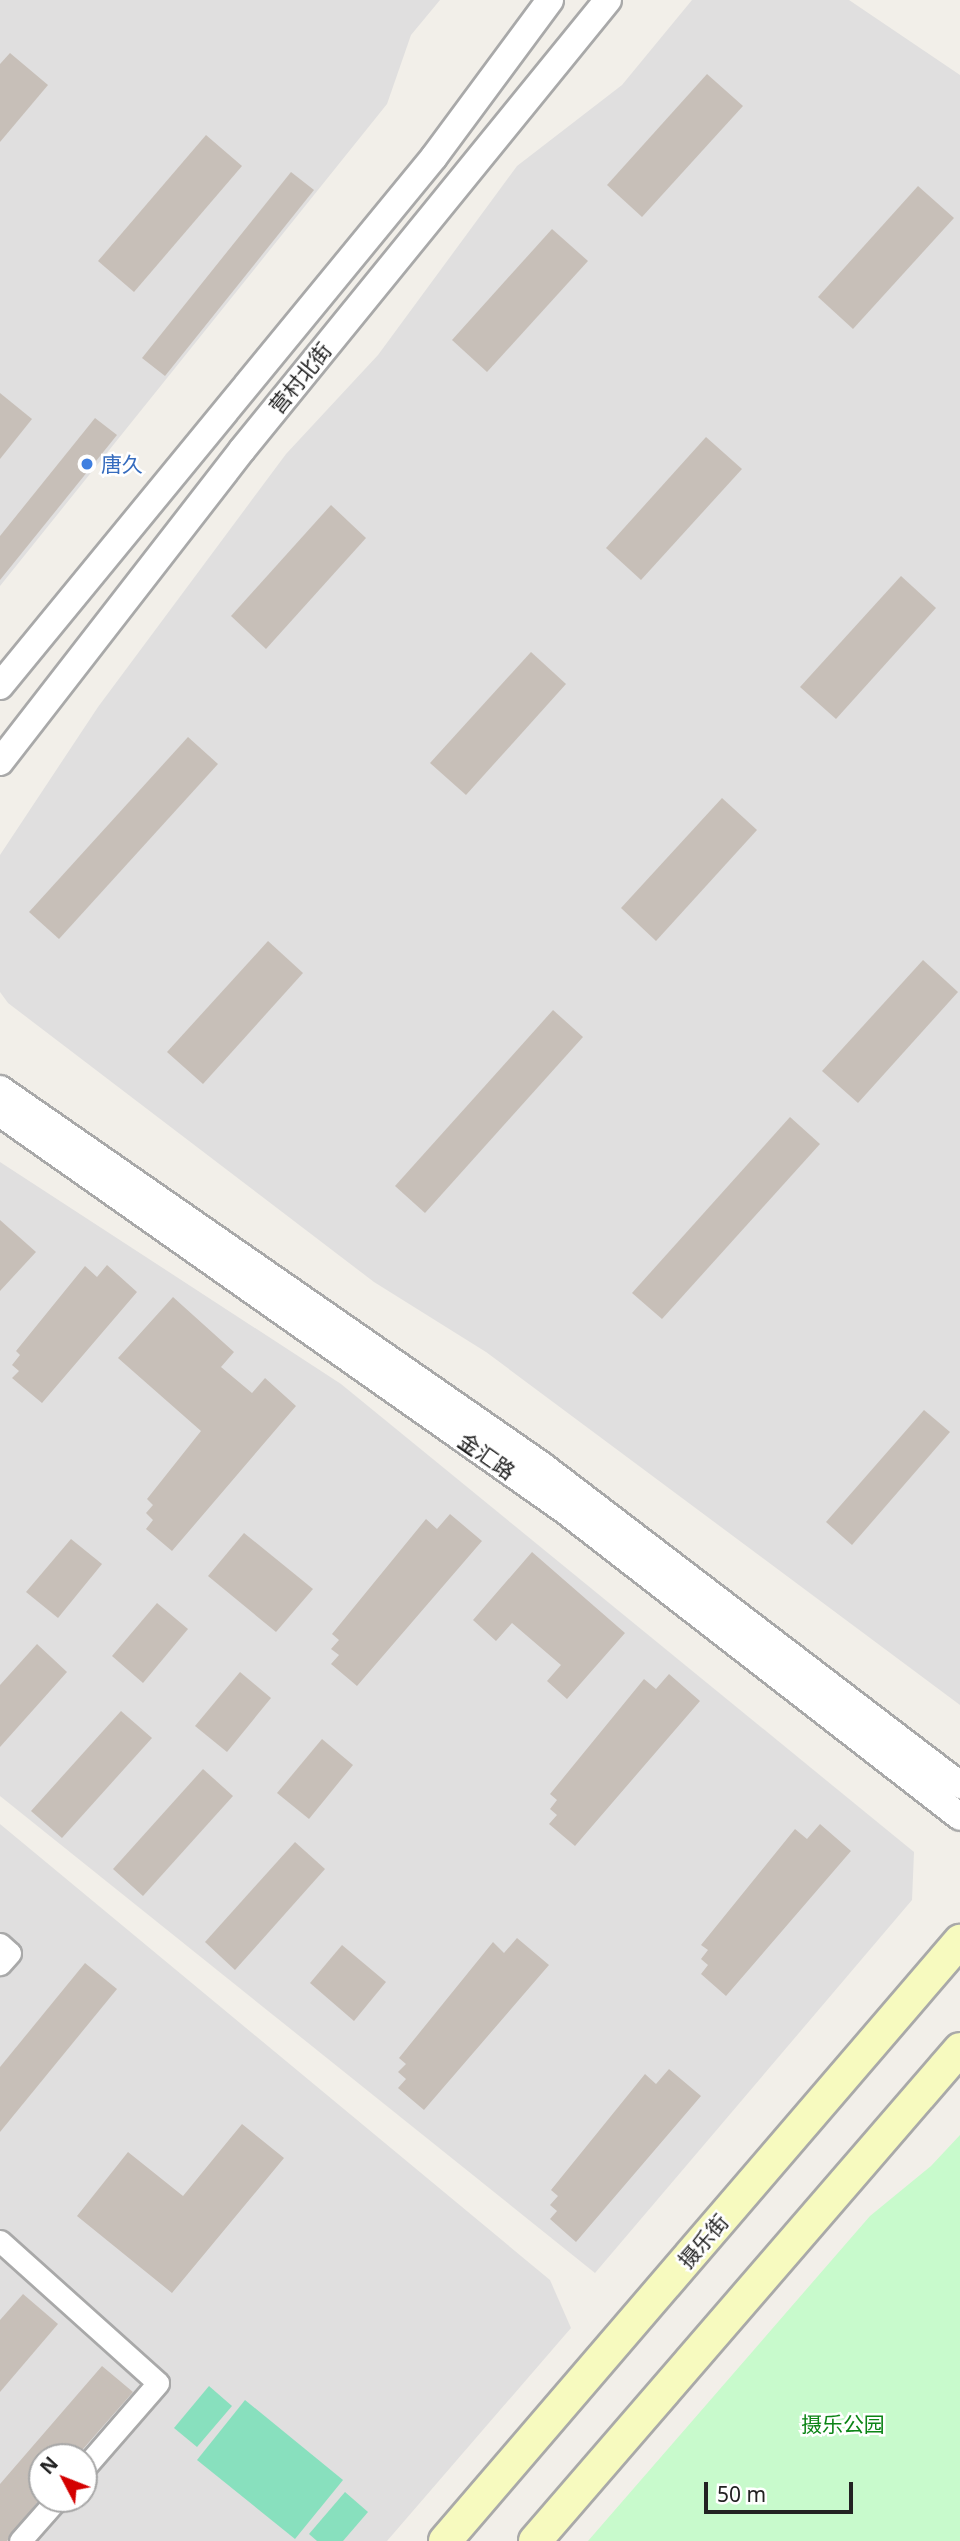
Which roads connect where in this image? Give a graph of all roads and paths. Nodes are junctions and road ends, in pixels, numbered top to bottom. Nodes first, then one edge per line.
1 (550, 0) edge
2 (608, 0) edge
3 (0, 686) edge
4 (0, 762) edge
5 (0, 1089) edge
6 (0, 1114) edge
7 (960, 1785) edge
8 (960, 1817) edge
9 (960, 1941) edge
10 (0, 1944) edge
11 (0, 1964) edge
12 (960, 2049) edge
13 (0, 2241) edge
14 (98, 2452) edge
15 (45, 2513) edge
16 (20, 2541) edge
17 (445, 2541) edge
18 (534, 2541) edge

1 - 3 street, 营村北街
2 - 4 street, 营村北街
5 - 7 street, 金汇路
6 - 8 street, 金汇路
9 - 17 main road, 摄乐街
10 - 11 street
12 - 18 main road
13 - 14 street
15 - 16 street

